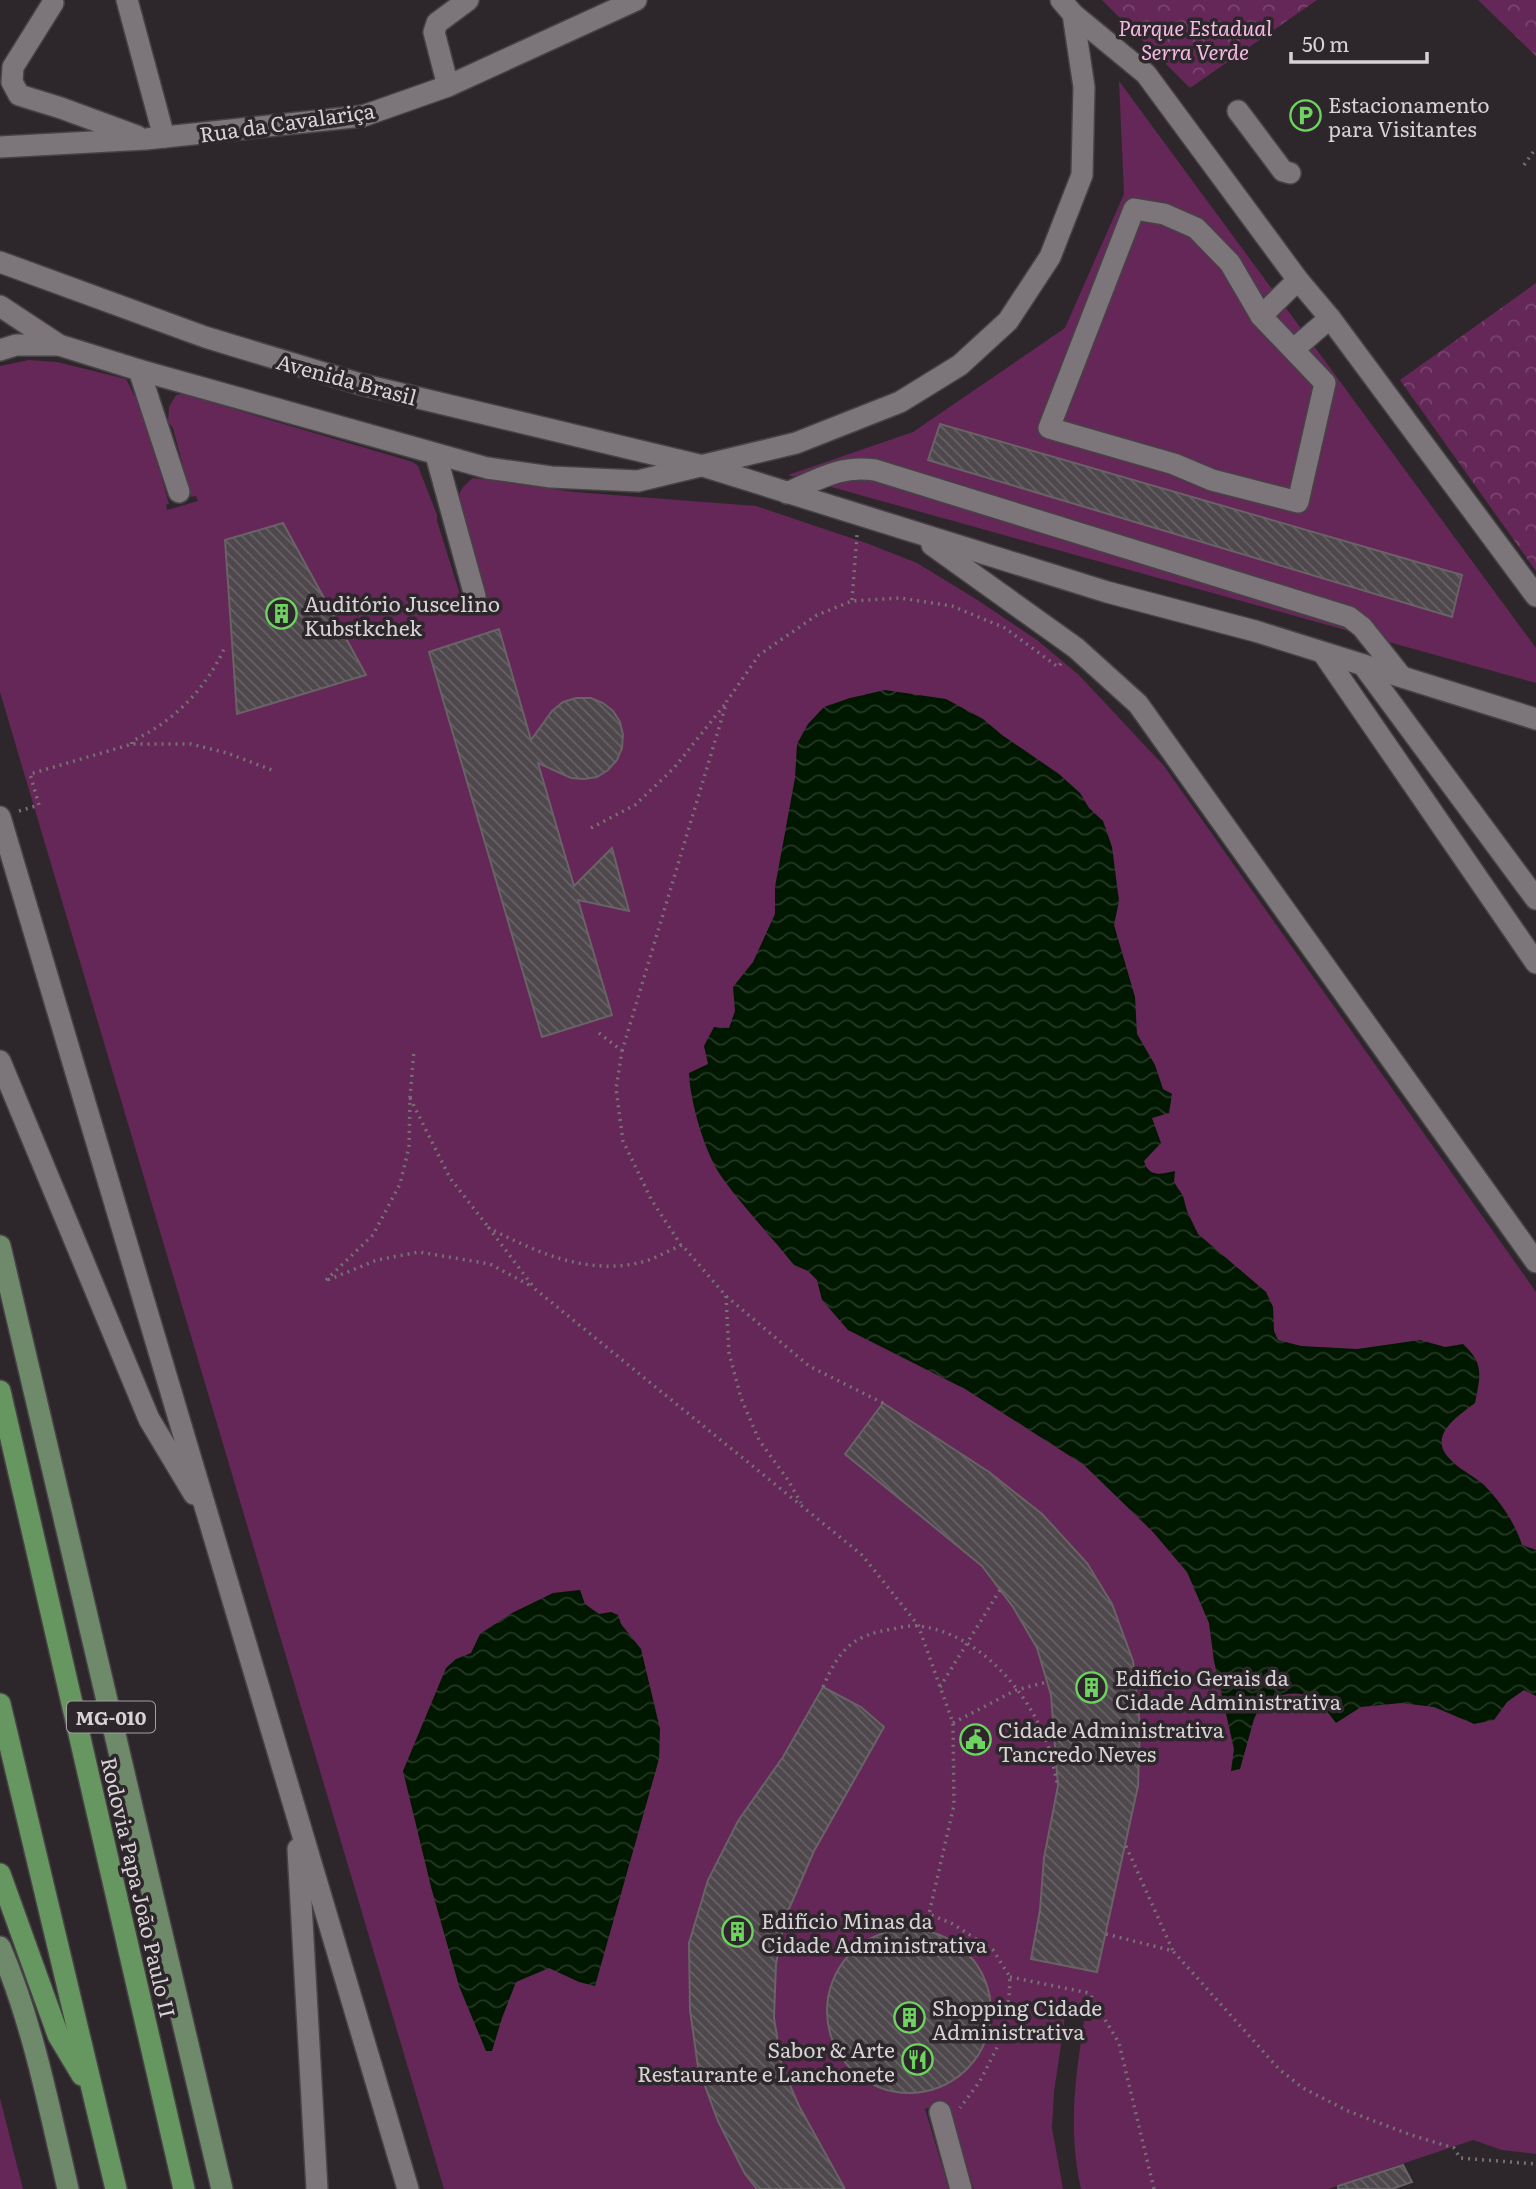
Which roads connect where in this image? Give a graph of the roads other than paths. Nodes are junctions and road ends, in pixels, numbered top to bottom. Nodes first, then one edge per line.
1 (127, 0) edge
2 (468, 0) edge
3 (636, 0) edge
4 (53, 3) dead end
5 (1067, 7) edge
6 (448, 86) junction
7 (1238, 111) dead end
8 (155, 138) junction
9 (0, 148) edge
10 (1290, 173) dead end
11 (0, 262) edge
12 (1298, 280) junction
13 (0, 306) edge
14 (1261, 316) junction
15 (1330, 317) junction
16 (59, 345) junction
17 (1294, 349) junction
18 (0, 350) edge
19 (139, 370) junction
20 (436, 455) junction
21 (703, 466) junction
22 (179, 492) dead end
23 (787, 492) junction
24 (916, 533) junction
25 (475, 596) dead end
26 (1536, 596) edge
27 (1323, 653) junction
28 (1363, 666) junction
29 (1401, 677) junction
30 (1536, 719) edge
31 (0, 817) edge
32 (1536, 899) edge
33 (1536, 963) edge
34 (0, 1061) edge
35 (0, 1246) edge
36 (1536, 1262) edge
37 (0, 1391) edge
38 (211, 1523) junction
39 (0, 1704) edge
40 (297, 1819) junction
41 (0, 1874) edge
42 (0, 1947) edge
43 (94, 2094) junction
44 (941, 2118) road end
45 (68, 2189) edge
46 (116, 2189) edge
47 (184, 2189) edge
48 (222, 2189) edge
49 (317, 2189) edge
50 (408, 2189) edge
51 (961, 2189) edge

1 - 8 street
2 - 6 street
3 - 6 street, Rua da Cavalariça
4 - 8 street
5 - 12 street
5 - 21 street
6 - 8 street, Rua da Cavalariça
7 - 10 street
8 - 9 street, Rua da Cavalariça
11 - 21 street, Avenida Brasil
12 - 14 street
12 - 15 street
13 - 16 street
14 - 17 street
14 - 17 street
15 - 17 street
15 - 26 street
16 - 18 street
16 - 19 street
19 - 20 street
19 - 22 street
20 - 21 street
20 - 25 street
21 - 23 street, Avenida Brasil
23 - 24 street, Avenida Brasil
23 - 29 street
24 - 27 street, Avenida Brasil
24 - 36 street
27 - 28 street, Avenida Brasil
27 - 33 street
28 - 29 street, Avenida Brasil
28 - 32 street
29 - 30 street, Avenida Brasil
31 - 38 street
34 - 38 street
35 - 48 main road, MG-010
37 - 47 highway, Rodovia Papa João Paulo II / MG-010
38 - 40 street
39 - 43 highway
40 - 49 street
40 - 50 street
41 - 43 highway
42 - 45 main road
43 - 46 highway
44 - 51 street

